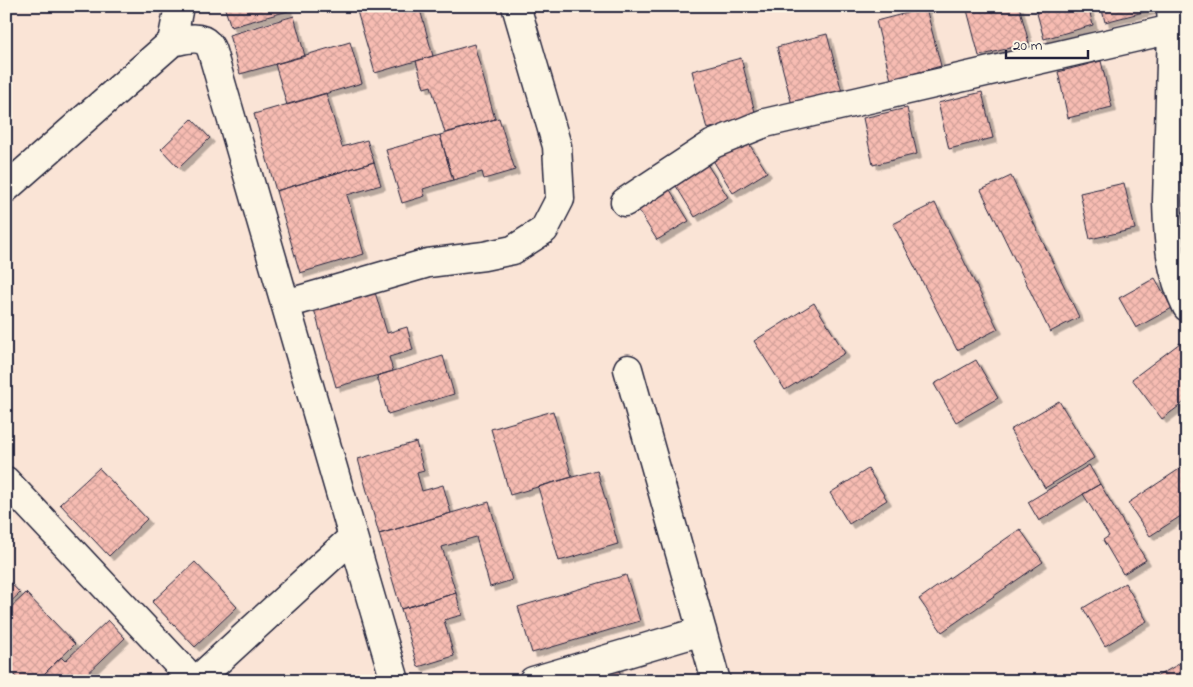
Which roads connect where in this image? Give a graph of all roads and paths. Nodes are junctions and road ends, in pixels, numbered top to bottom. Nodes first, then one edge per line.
1 (179, 6) edge
2 (516, 6) edge
3 (1177, 21) edge
4 (172, 42) junction
5 (6, 188) edge
6 (625, 202) dead end
7 (1184, 297) edge
8 (286, 304) junction
9 (628, 369) dead end
10 (6, 482) edge
11 (352, 537) junction
12 (702, 632) junction
13 (195, 681) edge
14 (395, 681) edge
15 (533, 681) edge
16 (716, 681) edge

1 - 4 street
2 - 8 street
3 - 6 street
3 - 7 street
4 - 5 street
4 - 8 street
8 - 11 street
9 - 12 street
10 - 13 street
11 - 13 street
11 - 14 street
12 - 15 street
12 - 16 street

